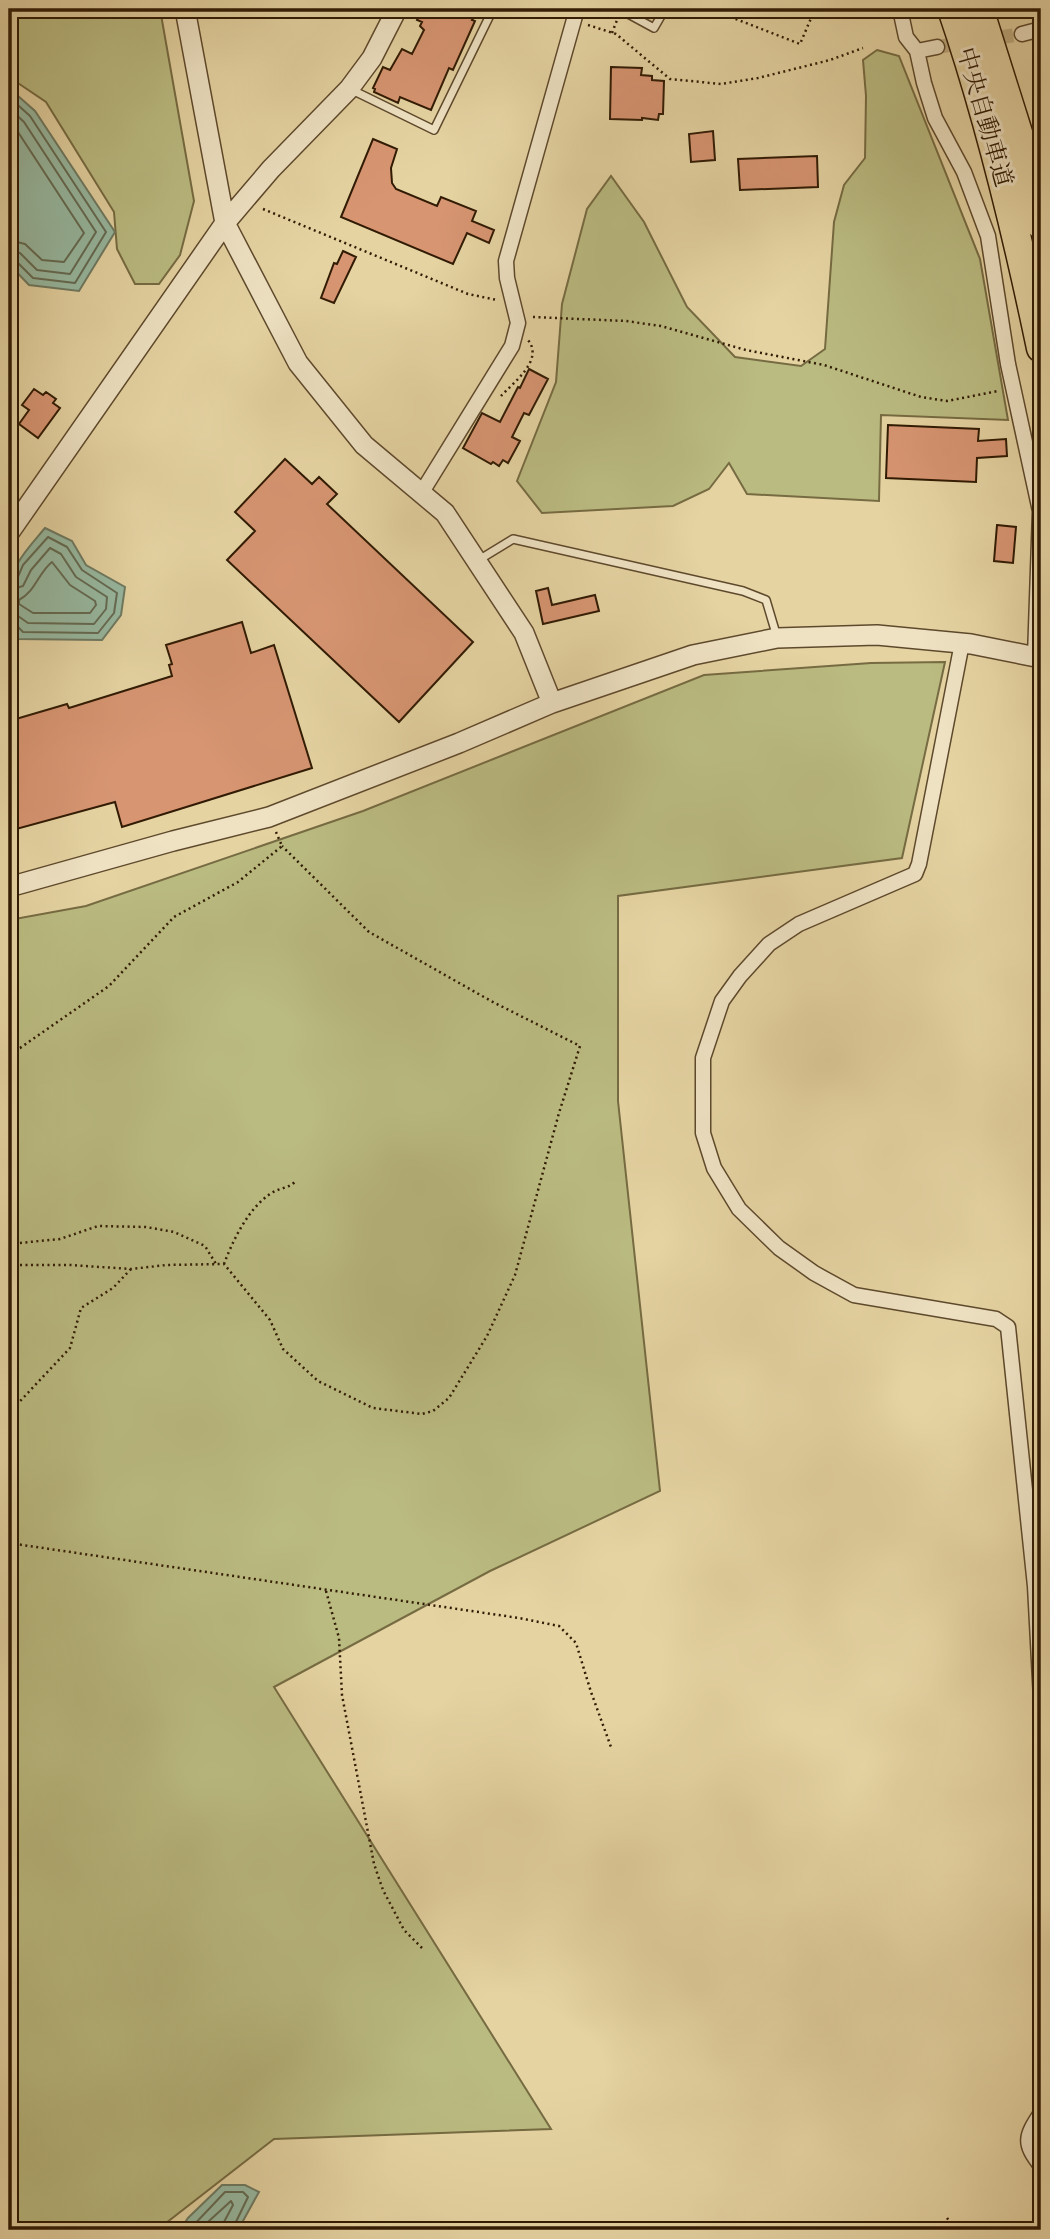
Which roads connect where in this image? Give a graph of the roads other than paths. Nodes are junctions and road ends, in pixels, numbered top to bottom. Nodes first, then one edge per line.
1 (185, 9) edge
2 (397, 9) edge
3 (493, 9) edge
4 (619, 9) edge
5 (665, 9) edge
6 (900, 9) edge
7 (952, 9) edge
8 (979, 9) edge
9 (576, 14) edge
10 (1041, 29) edge
11 (1022, 34) tunnel mouth
12 (937, 47) tunnel mouth
13 (917, 51) junction
14 (349, 89) junction
15 (225, 222) junction
16 (1041, 225) edge
17 (1041, 348) edge
18 (422, 492) junction
19 (9, 533) edge
20 (476, 562) junction
21 (777, 638) junction
22 (962, 643) junction
23 (1038, 657) edge
24 (552, 703) junction
25 (9, 887) edge
26 (1041, 1699) edge
27 (1041, 2113) edge
28 (1041, 2166) edge

1 - 15 street
2 - 14 street
3 - 14 lane
4 - 5 lane
6 - 13 street
7 - 17 highway, 中央自動車道
8 - 16 highway, 中央自動車道
9 - 18 street
10 - 11 street
12 - 13 street
13 - 23 street
14 - 15 street
15 - 18 street
15 - 19 street
18 - 20 street
20 - 21 lane
20 - 24 street
21 - 22 street
21 - 24 street
22 - 23 street
22 - 26 street
24 - 25 street
27 - 28 street

